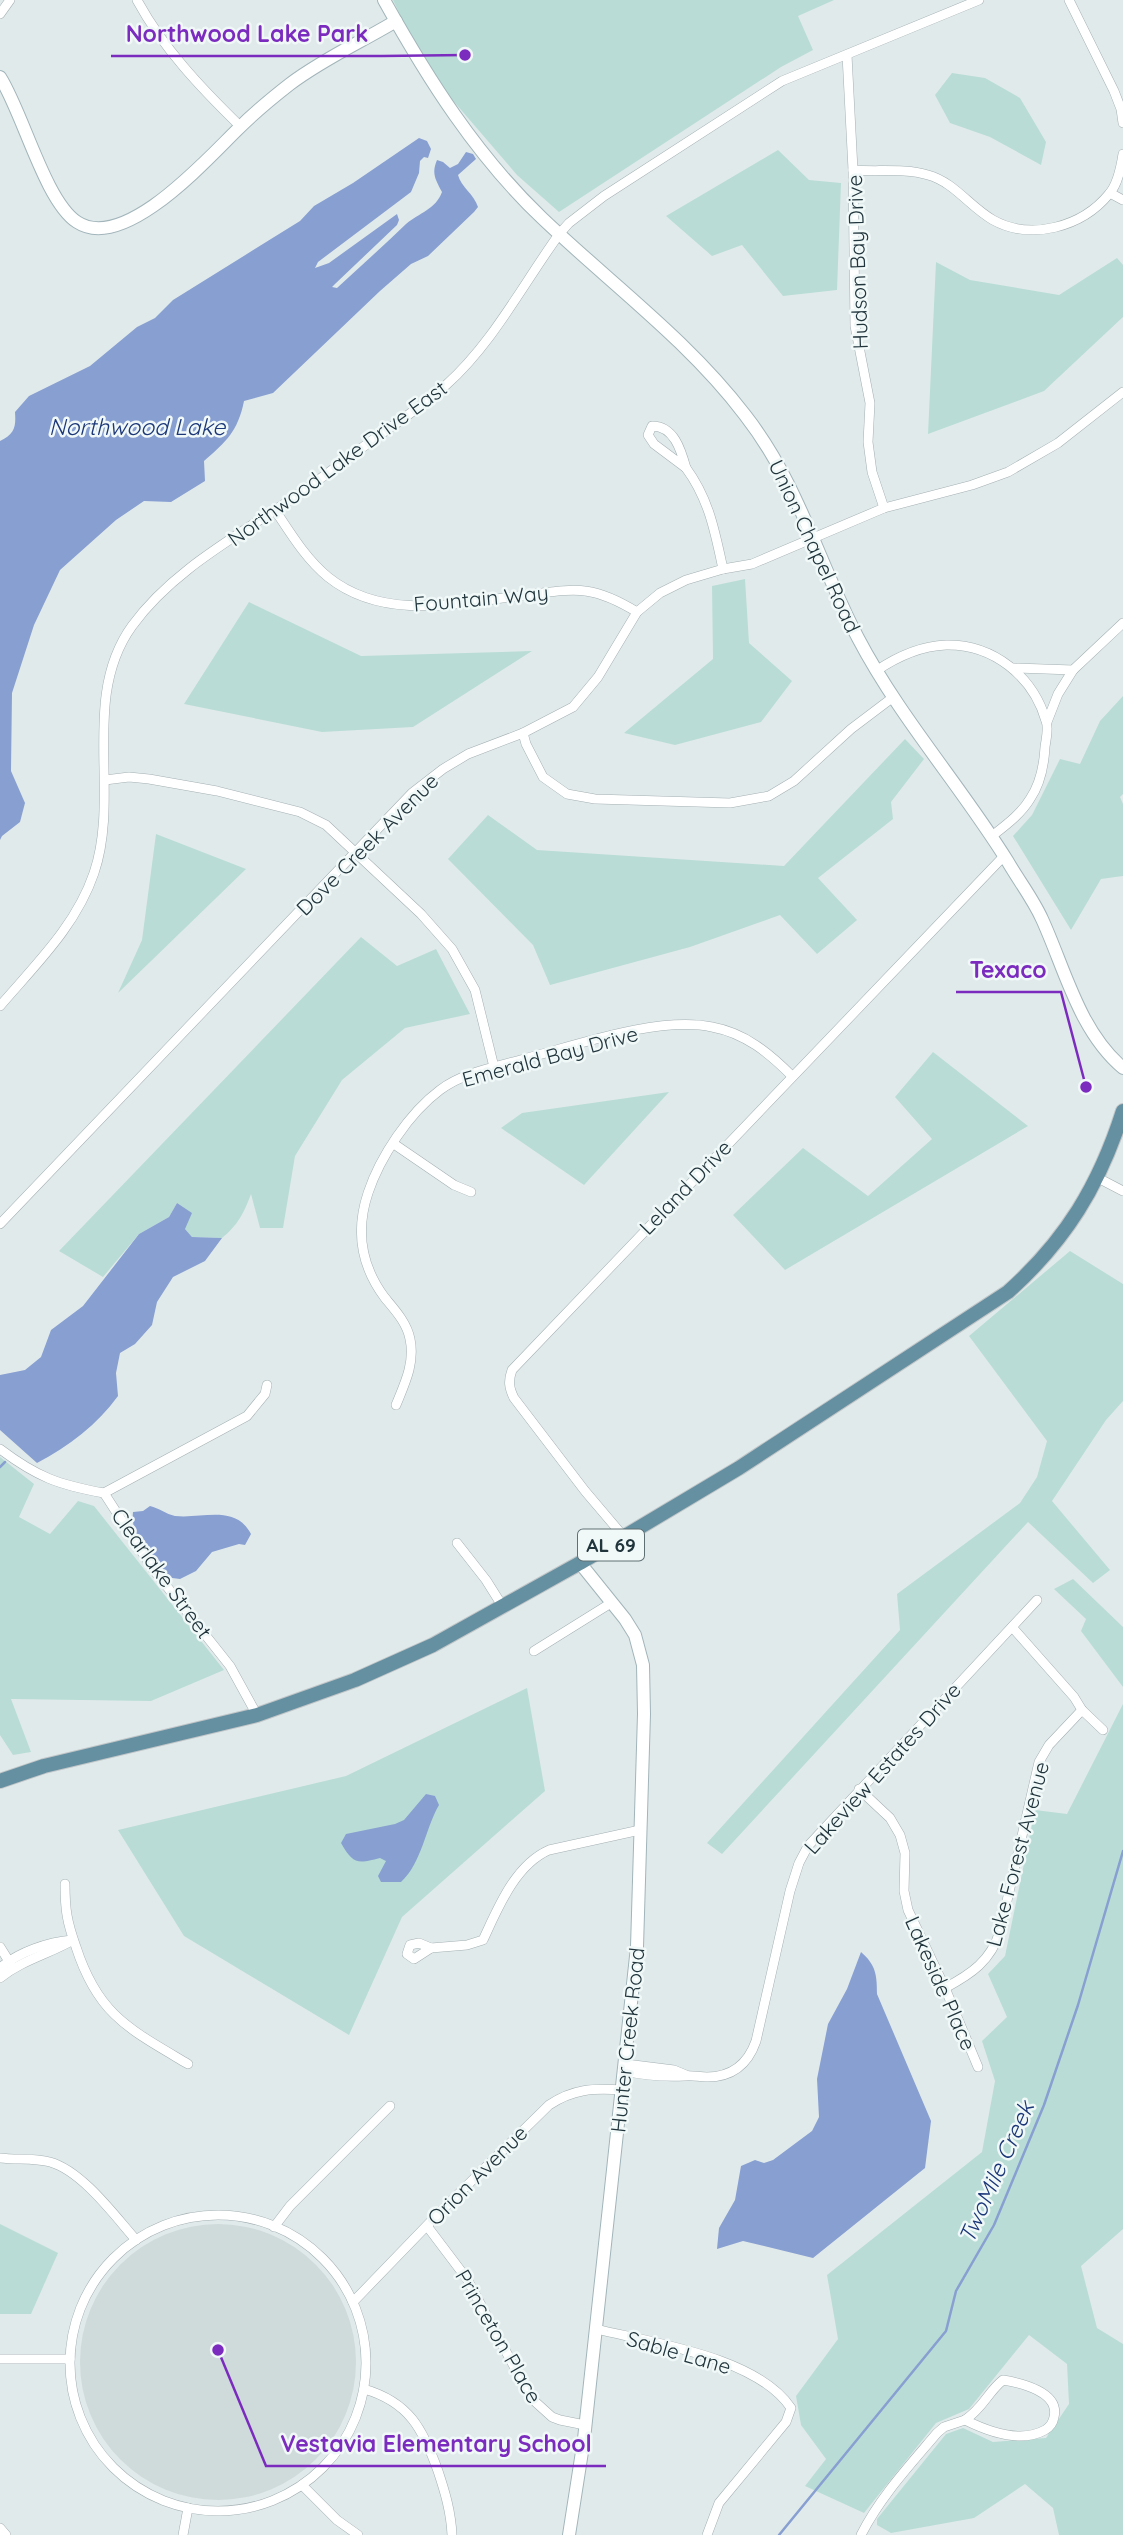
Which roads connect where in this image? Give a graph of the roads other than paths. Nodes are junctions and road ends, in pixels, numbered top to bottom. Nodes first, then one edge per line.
1 (10, 0) edge
2 (137, 0) edge
3 (384, 0) edge
4 (979, 0) edge
5 (1069, 0) edge
6 (0, 14) edge
7 (396, 21) junction
8 (847, 55) junction
9 (0, 77) edge
10 (1123, 123) edge
11 (240, 127) junction
12 (1123, 154) edge
13 (853, 170) junction
14 (1110, 193) junction
15 (1123, 200) edge
16 (559, 233) junction
17 (1123, 392) edge
18 (686, 468) junction
19 (884, 508) junction
20 (275, 510) junction
21 (815, 539) junction
22 (723, 569) junction
23 (637, 612) junction
24 (1123, 623) edge
25 (1014, 668) junction
26 (1073, 670) junction
27 (876, 671) junction
28 (892, 698) junction
29 (1047, 722) junction
30 (523, 733) junction
31 (105, 780) junction
32 (992, 836) junction
33 (355, 852) junction
34 (1004, 856) junction
35 (0, 1006) edge
36 (494, 1067) junction
37 (1123, 1068) edge
38 (792, 1076) junction
39 (1123, 1111) edge
40 (394, 1144) junction
41 (1098, 1178) junction
42 (1123, 1191) edge
43 (471, 1192) dead end
44 (0, 1224) edge
45 (267, 1385) dead end
46 (396, 1405) dead end
47 (0, 1449) edge
48 (104, 1493) junction
49 (624, 1537) junction
50 (457, 1543) dead end
51 (580, 1563) junction
52 (1037, 1600) dead end
53 (611, 1603) junction
54 (503, 1607) junction
55 (1012, 1627) junction
56 (534, 1651) dead end
57 (1082, 1710) junction
58 (257, 1715) junction
59 (1103, 1730) dead end
60 (0, 1781) edge
61 (859, 1789) junction
62 (640, 1830) junction
63 (65, 1884) dead end
64 (74, 1940) junction
65 (0, 1947) edge
66 (431, 1948) dead end
67 (11, 1964) junction
68 (0, 1968) edge
69 (0, 1978) edge
70 (945, 1989) junction
71 (188, 2064) dead end
72 (626, 2067) junction
73 (978, 2067) dead end
74 (622, 2090) junction
75 (390, 2106) dead end
76 (0, 2158) edge
77 (427, 2226) junction
78 (274, 2227) junction
79 (136, 2240) junction
80 (352, 2302) junction
81 (596, 2329) junction
82 (0, 2359) edge
83 (71, 2359) junction
84 (364, 2389) junction
85 (965, 2420) junction
86 (585, 2425) junction
87 (302, 2485) junction
88 (188, 2508) junction
89 (0, 2528) edge
90 (6, 2535) edge
91 (183, 2535) edge
92 (358, 2535) edge
93 (452, 2535) edge
94 (569, 2535) edge
95 (707, 2535) edge
96 (861, 2535) edge

1 - 6 street
2 - 11 street
3 - 7 street, Union Chapel Road
4 - 8 street, Northwood Lake Drive East
5 - 10 street
7 - 11 street
7 - 16 street, Union Chapel Road
8 - 13 street, Hudson Bay Drive
8 - 16 street, Northwood Lake Drive East
9 - 11 street
12 - 14 street
13 - 14 street
13 - 19 street, Hudson Bay Drive
14 - 15 street
16 - 20 street, Northwood Lake Drive East
16 - 21 street, Union Chapel Road
17 - 19 street, Dove Creek Avenue
18 - 18 street
18 - 22 street
19 - 21 street, Dove Creek Avenue
20 - 23 street, Fountain Way
20 - 31 street, Northwood Lake Drive East
21 - 22 street, Dove Creek Avenue
21 - 27 street, Union Chapel Road
22 - 23 street, Dove Creek Avenue
23 - 30 street, Dove Creek Avenue
24 - 26 street
25 - 26 street
25 - 27 street
25 - 29 street
26 - 29 street
27 - 28 street, Union Chapel Road
28 - 30 street
28 - 32 street, Union Chapel Road
29 - 32 street
30 - 33 street, Dove Creek Avenue
31 - 33 street
31 - 35 street, Northwood Lake Drive East
32 - 34 street, Union Chapel Road
33 - 36 street
33 - 44 street, Dove Creek Avenue
34 - 37 street, Union Chapel Road
34 - 38 street, Leland Drive
36 - 38 street, Emerald Bay Drive
36 - 40 street, Emerald Bay Drive
38 - 49 street, Leland Drive
39 - 41 main road, AL 69
40 - 43 street
40 - 46 street, Emerald Bay Drive
41 - 42 street
41 - 49 main road, AL 69
45 - 48 street
47 - 48 street, Clearlake Street
48 - 58 street, Clearlake Street
49 - 51 main road, AL 69
50 - 54 street
51 - 53 street, Hunter Creek Road
51 - 54 main road, AL 69
52 - 55 street, Lakeview Estates Drive
53 - 56 street
53 - 62 street, Hunter Creek Road
54 - 58 main road, AL 69
55 - 57 street
55 - 61 street, Lakeview Estates Drive
57 - 59 street
57 - 70 street, Lake Forest Avenue
58 - 60 main road, AL 69
61 - 70 street, Lakeside Place
61 - 72 street, Lakeview Estates Drive
62 - 66 street
62 - 72 street, Hunter Creek Road
63 - 64 street
64 - 67 street
64 - 71 street
65 - 67 street
67 - 68 street
67 - 69 street
70 - 73 street, Lakeside Place
72 - 74 street, Hunter Creek Road
74 - 77 street, Orion Avenue
74 - 81 street, Hunter Creek Road
75 - 78 street
76 - 79 street
77 - 80 street, Orion Avenue
77 - 86 street, Princeton Place
78 - 79 street
78 - 80 street
79 - 83 street
80 - 84 street
81 - 86 street, Hunter Creek Road
81 - 95 street, Sable Lane
82 - 83 street
83 - 88 street
84 - 87 street
84 - 93 street
85 - 85 street
85 - 96 street
86 - 94 street, Hunter Creek Road
87 - 88 street
87 - 92 street
88 - 91 street
89 - 90 street

